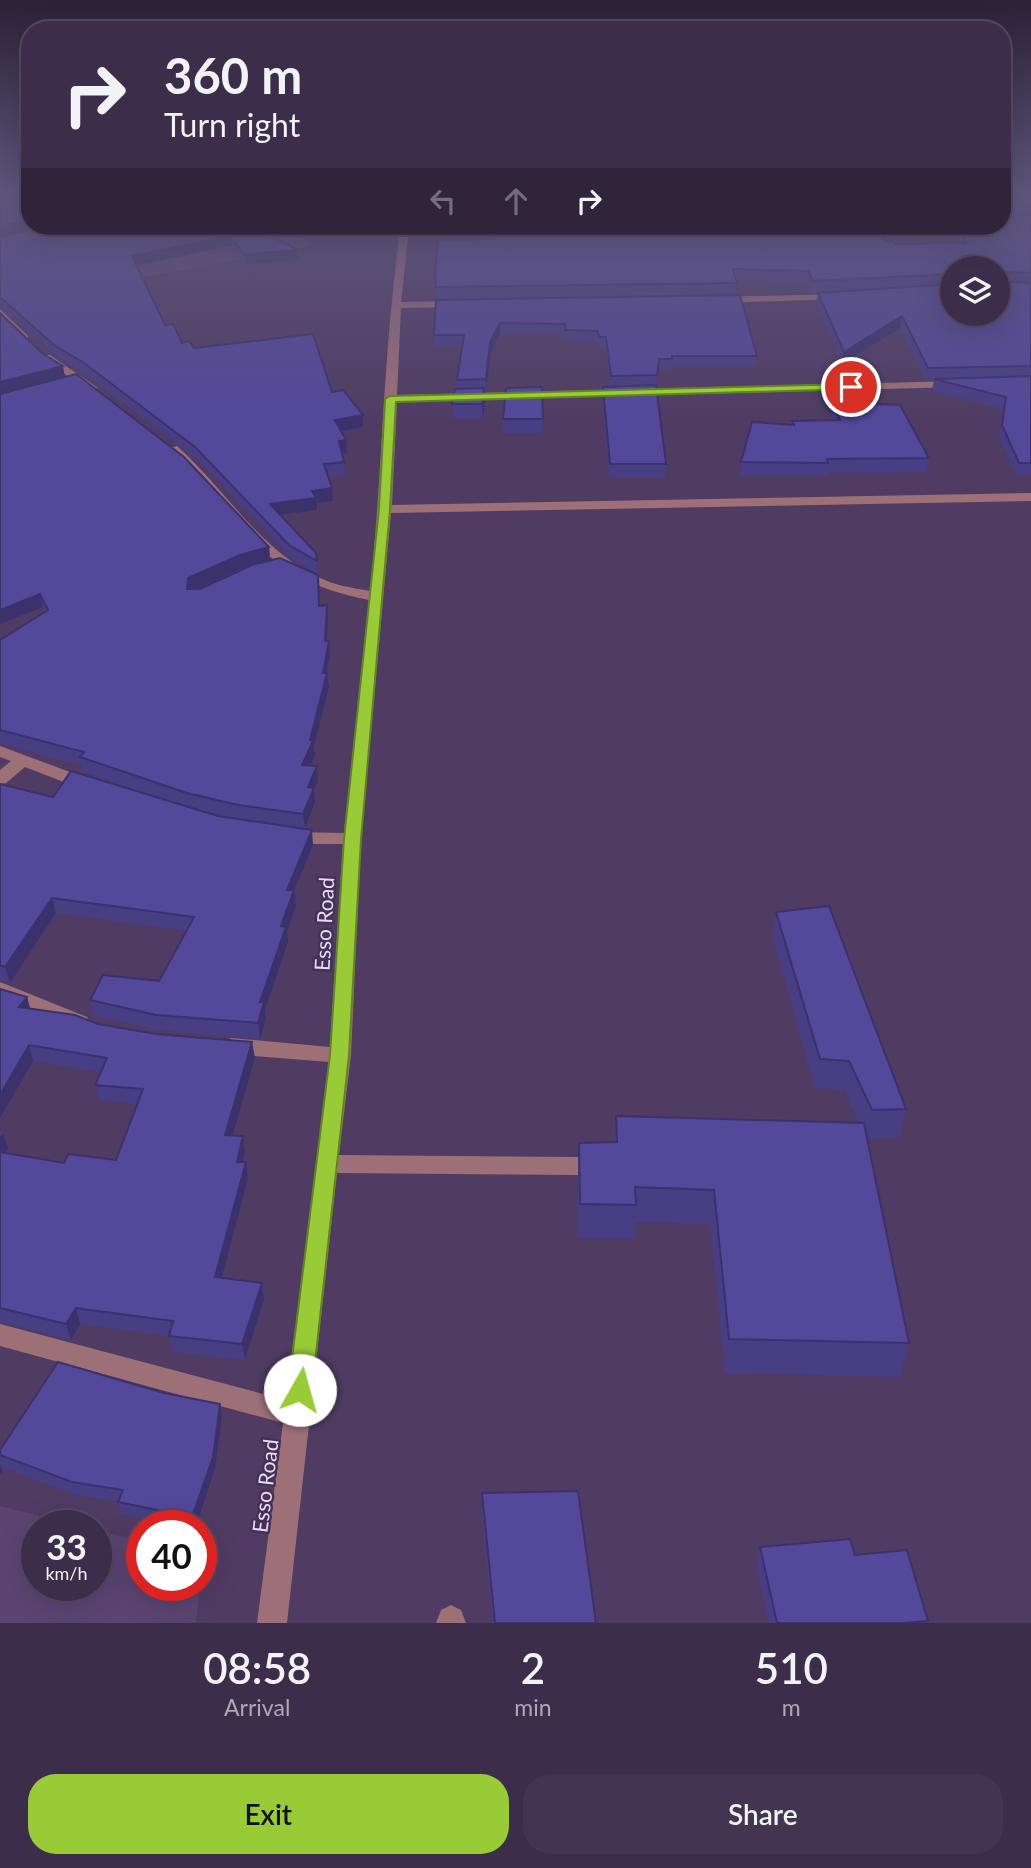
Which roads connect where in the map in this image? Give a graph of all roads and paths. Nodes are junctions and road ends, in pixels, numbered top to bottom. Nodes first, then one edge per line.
1 (400, 269) edge
2 (858, 296) edge
3 (709, 300) edge
4 (464, 304) edge
5 (396, 305) junction
6 (0, 312) edge
7 (975, 384) edge
8 (102, 396) edge
9 (390, 399) junction
10 (162, 441) edge
11 (1031, 497) edge
12 (384, 509) junction
13 (377, 597) junction
14 (0, 751) edge
15 (24, 759) junction
16 (0, 779) edge
17 (109, 792) edge
18 (272, 836) edge
19 (352, 839) junction
20 (0, 989) edge
21 (102, 1030) edge
22 (215, 1045) edge
23 (340, 1055) junction
24 (327, 1164) junction
25 (579, 1166) edge
26 (0, 1335) edge
27 (297, 1415) junction
28 (272, 1623) edge

1 - 5 street, Esso Road
2 - 3 street
4 - 5 street
5 - 9 street, Esso Road
6 - 8 street
7 - 9 street
9 - 12 street, Esso Road
10 - 13 street
11 - 12 street
12 - 13 street, Esso Road
13 - 19 street, Esso Road
14 - 15 street
15 - 16 street
15 - 17 street
18 - 19 street
19 - 23 street, Esso Road
20 - 21 street
22 - 23 street
23 - 24 street, Esso Road
24 - 25 street
24 - 27 street, Esso Road
26 - 27 street
27 - 28 street, Esso Road

